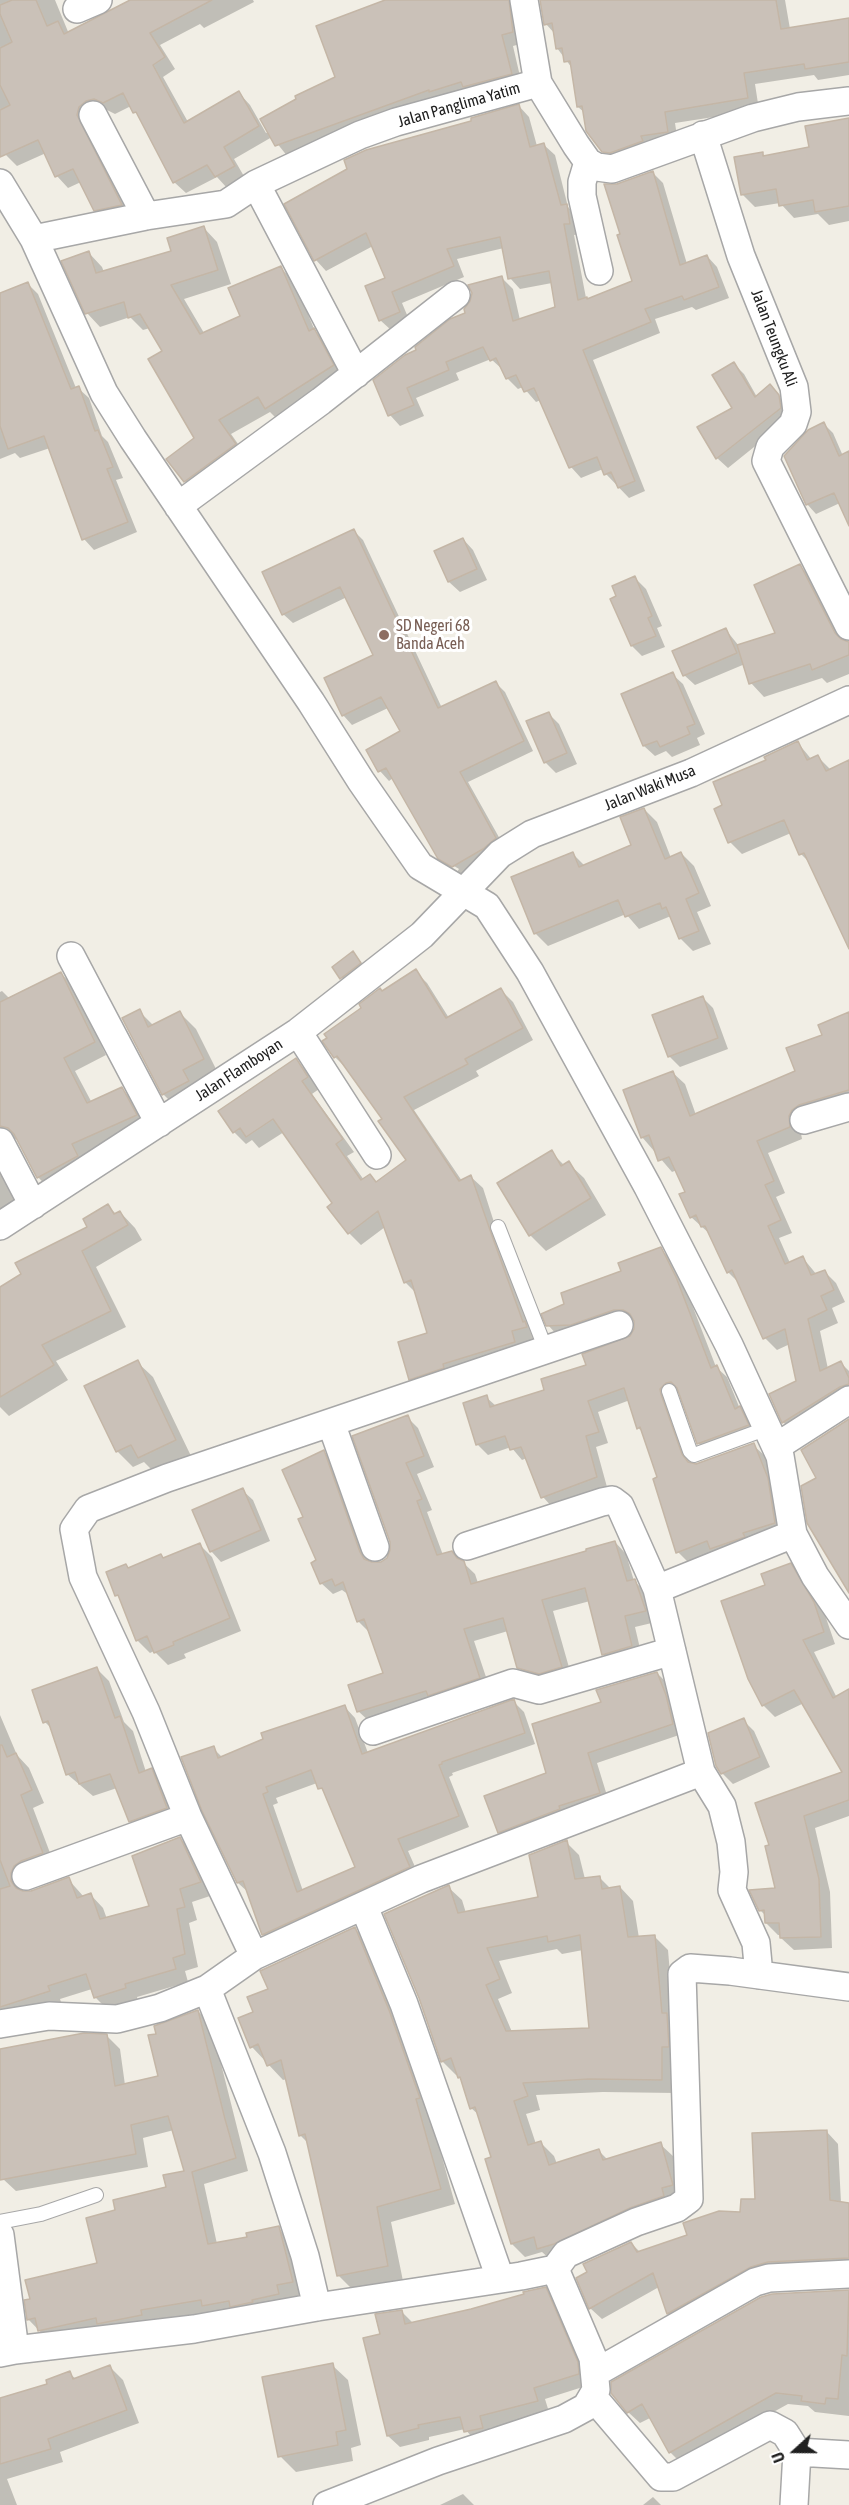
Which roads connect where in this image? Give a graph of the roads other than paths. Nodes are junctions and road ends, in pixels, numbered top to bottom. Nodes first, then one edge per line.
1 (524, 0) edge
2 (538, 83) junction
3 (849, 101) edge
4 (93, 115) dead end
5 (703, 135) junction
6 (588, 162) junction
7 (0, 183) edge
8 (256, 184) junction
9 (146, 216) junction
10 (34, 239) junction
11 (599, 271) dead end
12 (456, 295) dead end
13 (356, 374) junction
14 (178, 506) junction
15 (849, 626) edge
16 (849, 700) edge
17 (462, 893) junction
18 (71, 956) dead end
19 (298, 1032) junction
20 (849, 1107) edge
21 (804, 1120) dead end
22 (159, 1124) junction
23 (0, 1142) edge
24 (377, 1155) dead end
25 (33, 1205) junction
26 (0, 1226) edge
27 (498, 1227) dead end
28 (619, 1325) dead end
29 (546, 1350) junction
30 (669, 1391) dead end
31 (849, 1400) edge
32 (331, 1423) junction
33 (772, 1438) junction
34 (793, 1534) junction
35 (467, 1546) dead end
36 (375, 1547) dead end
37 (657, 1589) junction
38 (849, 1625) edge
39 (672, 1651) junction
40 (373, 1731) dead end
41 (701, 1772) junction
42 (188, 1817) junction
43 (26, 1876) dead end
44 (364, 1907) junction
45 (254, 1956) junction
46 (759, 1975) junction
47 (849, 1987) edge
48 (207, 1989) junction
49 (0, 2024) edge
50 (96, 2194) dead end
51 (0, 2222) edge
52 (0, 2235) edge
53 (555, 2269) junction
54 (849, 2274) edge
55 (500, 2278) junction
56 (317, 2307) junction
57 (8, 2351) edge
58 (594, 2385) junction
59 (797, 2452) junction
60 (849, 2455) edge
61 (327, 2505) edge
62 (794, 2505) edge

1 - 2 street
2 - 6 street, Jalan Panglima Yatim
2 - 8 street, Jalan Panglima Yatim
3 - 5 street
4 - 9 street
5 - 6 street
5 - 15 street, Jalan Teungku Ali
6 - 11 street
7 - 10 street
8 - 9 street, Jalan Panglima Yatim
8 - 13 street
9 - 10 street, Jalan Panglima Yatim
10 - 14 street
12 - 13 street
13 - 14 street
14 - 17 street
16 - 17 street, Jalan Waki Musa
17 - 19 street, Jalan Flamboyan
17 - 33 street
18 - 22 street
19 - 22 street, Jalan Flamboyan
19 - 24 street
20 - 21 street
22 - 25 street, Jalan Flamboyan
23 - 25 street
25 - 26 street, Jalan Flamboyan
27 - 29 lane
28 - 29 street
29 - 32 street
30 - 33 lane
31 - 33 street
32 - 36 street
32 - 42 street
33 - 34 street
34 - 37 street
34 - 38 street
35 - 37 street
37 - 39 street
39 - 40 street
39 - 41 street
41 - 44 street
41 - 46 street
42 - 43 street
42 - 45 street
44 - 45 street
44 - 55 street
45 - 48 street
46 - 47 street
46 - 53 street
48 - 49 street
48 - 56 street
50 - 51 lane
52 - 57 street
53 - 55 street
53 - 58 street
54 - 58 street
55 - 56 street
56 - 57 street
58 - 59 street
58 - 61 street
59 - 60 street
59 - 62 street

